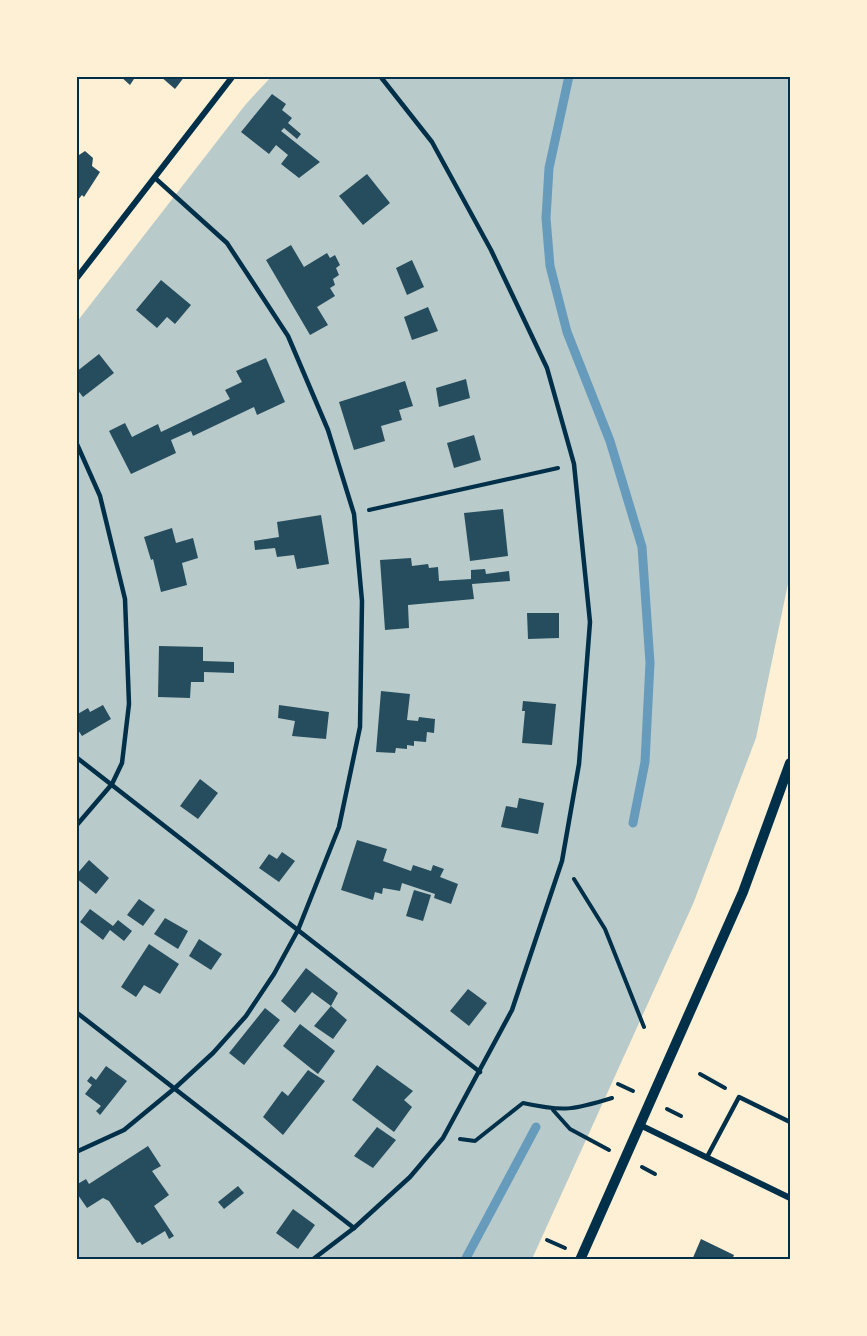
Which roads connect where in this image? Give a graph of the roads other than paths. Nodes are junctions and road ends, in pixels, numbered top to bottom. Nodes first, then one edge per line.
1 (233, 76) edge
2 (380, 76) edge
3 (155, 178) junction
4 (76, 279) edge
5 (76, 442) edge
6 (76, 757) edge
7 (790, 763) edge
8 (112, 784) junction
9 (76, 826) edge
10 (298, 930) junction
11 (76, 1012) edge
12 (480, 1072) junction
13 (175, 1088) junction
14 (790, 1122) edge
15 (640, 1125) junction
16 (76, 1152) edge
17 (707, 1157) junction
18 (790, 1198) edge
19 (354, 1228) junction
20 (312, 1260) edge
21 (580, 1260) edge

1 - 3 street
2 - 12 lane
3 - 4 street
3 - 10 lane
5 - 8 lane
6 - 8 lane
7 - 15 street
8 - 9 lane
8 - 10 lane
10 - 12 lane
10 - 13 lane
11 - 13 lane
12 - 19 lane
13 - 16 lane
13 - 19 lane
14 - 17 lane
15 - 17 street
15 - 21 street
17 - 18 street
19 - 20 lane

